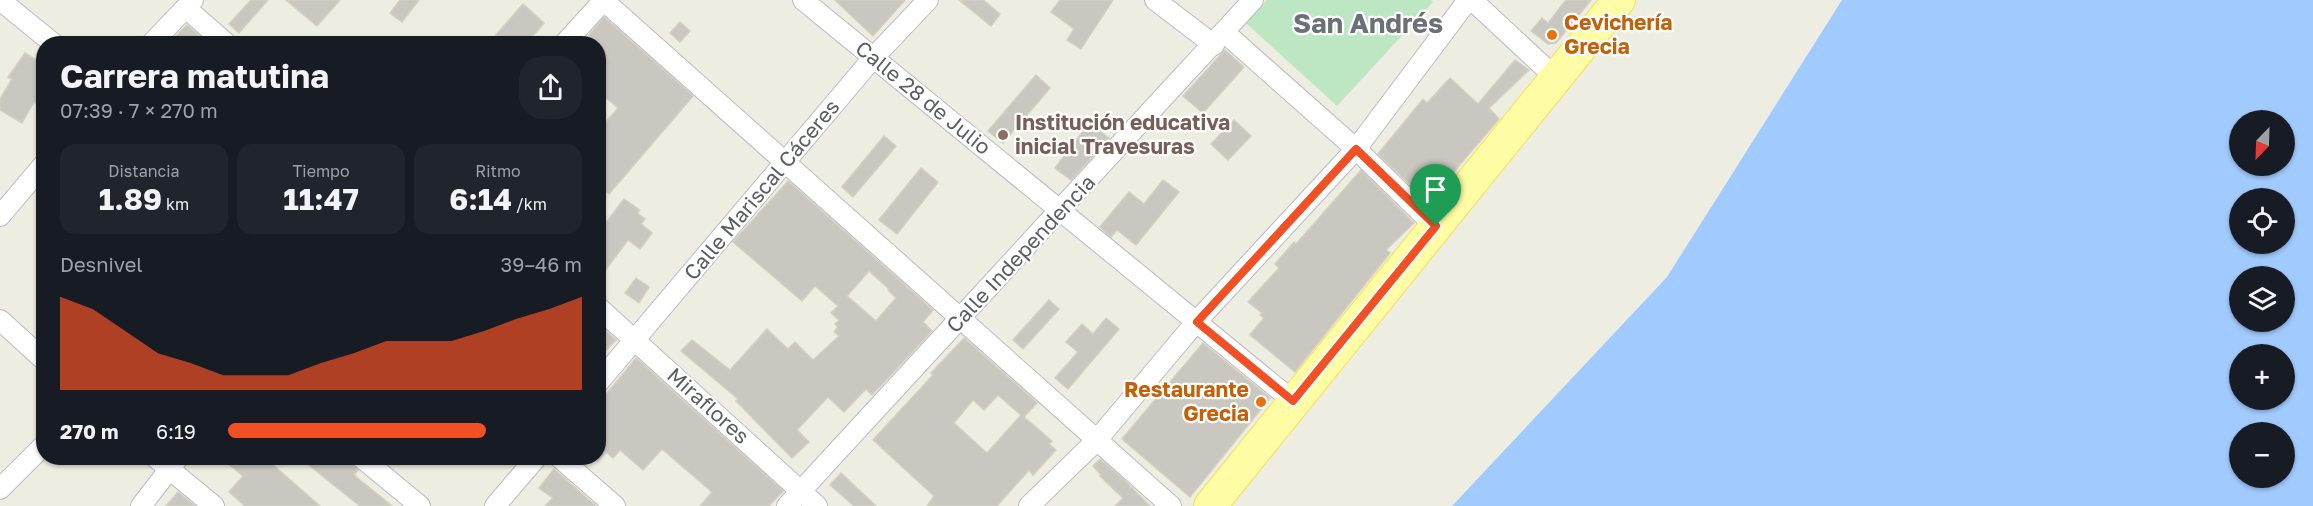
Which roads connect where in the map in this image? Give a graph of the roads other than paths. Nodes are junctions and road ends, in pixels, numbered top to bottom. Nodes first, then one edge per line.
1 (0, 0) edge
2 (603, 0) edge
3 (803, 0) edge
4 (928, 0) edge
5 (1155, 0) edge
6 (1253, 0) edge
7 (1470, 0) edge
8 (1619, 0) edge
9 (189, 4) edge
10 (44, 36) edge
11 (159, 36) edge
12 (219, 36) edge
13 (571, 36) edge
14 (1219, 39) junction
15 (873, 58) junction
16 (1556, 78) junction
17 (1356, 149) junction
18 (785, 162) junction
19 (36, 173) edge
20 (1060, 210) junction
21 (0, 216) edge
22 (1436, 226) junction
23 (606, 314) edge
24 (960, 319) junction
25 (0, 320) edge
26 (1197, 322) junction
27 (635, 340) junction
28 (36, 353) edge
29 (606, 374) edge
30 (1293, 401) junction
31 (1096, 441) junction
32 (36, 452) edge
33 (165, 465) edge
34 (171, 465) edge
35 (370, 465) edge
36 (530, 465) edge
37 (568, 465) edge
38 (0, 489) edge
39 (801, 491) junction
40 (0, 500) edge
41 (7, 506) edge
42 (141, 506) edge
43 (214, 506) edge
44 (420, 506) edge
45 (495, 506) edge
46 (615, 506) edge
47 (787, 506) edge
48 (817, 506) edge
49 (1029, 506) edge
50 (1171, 506) edge
51 (1210, 506) edge

1 - 10 street
2 - 13 street
2 - 18 street
3 - 15 street, Calle 28 de Julio
4 - 15 street, Calle Mariscal Cáceres
5 - 14 street
6 - 14 street, Calle Independencia
7 - 16 street
7 - 17 street
8 - 16 main road
9 - 11 street
9 - 12 street
14 - 17 street
14 - 20 street, Calle Independencia
15 - 18 street, Calle Mariscal Cáceres
15 - 20 street, Calle 28 de Julio
16 - 22 main road
17 - 22 street
17 - 26 street
18 - 24 street
18 - 27 street, Calle Mariscal Cáceres
19 - 21 street
20 - 24 street, Calle Independencia
20 - 26 street, Calle 28 de Julio
22 - 30 main road
23 - 27 street, Miraflores
24 - 31 street
24 - 39 street, Calle Independencia
25 - 28 street
26 - 30 street, Calle 28 de Julio
26 - 31 street
27 - 29 street, Calle Mariscal Cáceres
27 - 39 street, Miraflores
30 - 51 main road
31 - 49 street
31 - 50 street
32 - 38 street
33 - 42 street
34 - 43 street
35 - 44 street
36 - 45 street
37 - 46 street
39 - 47 street, Calle Independencia
39 - 48 street, Miraflores
40 - 41 street

